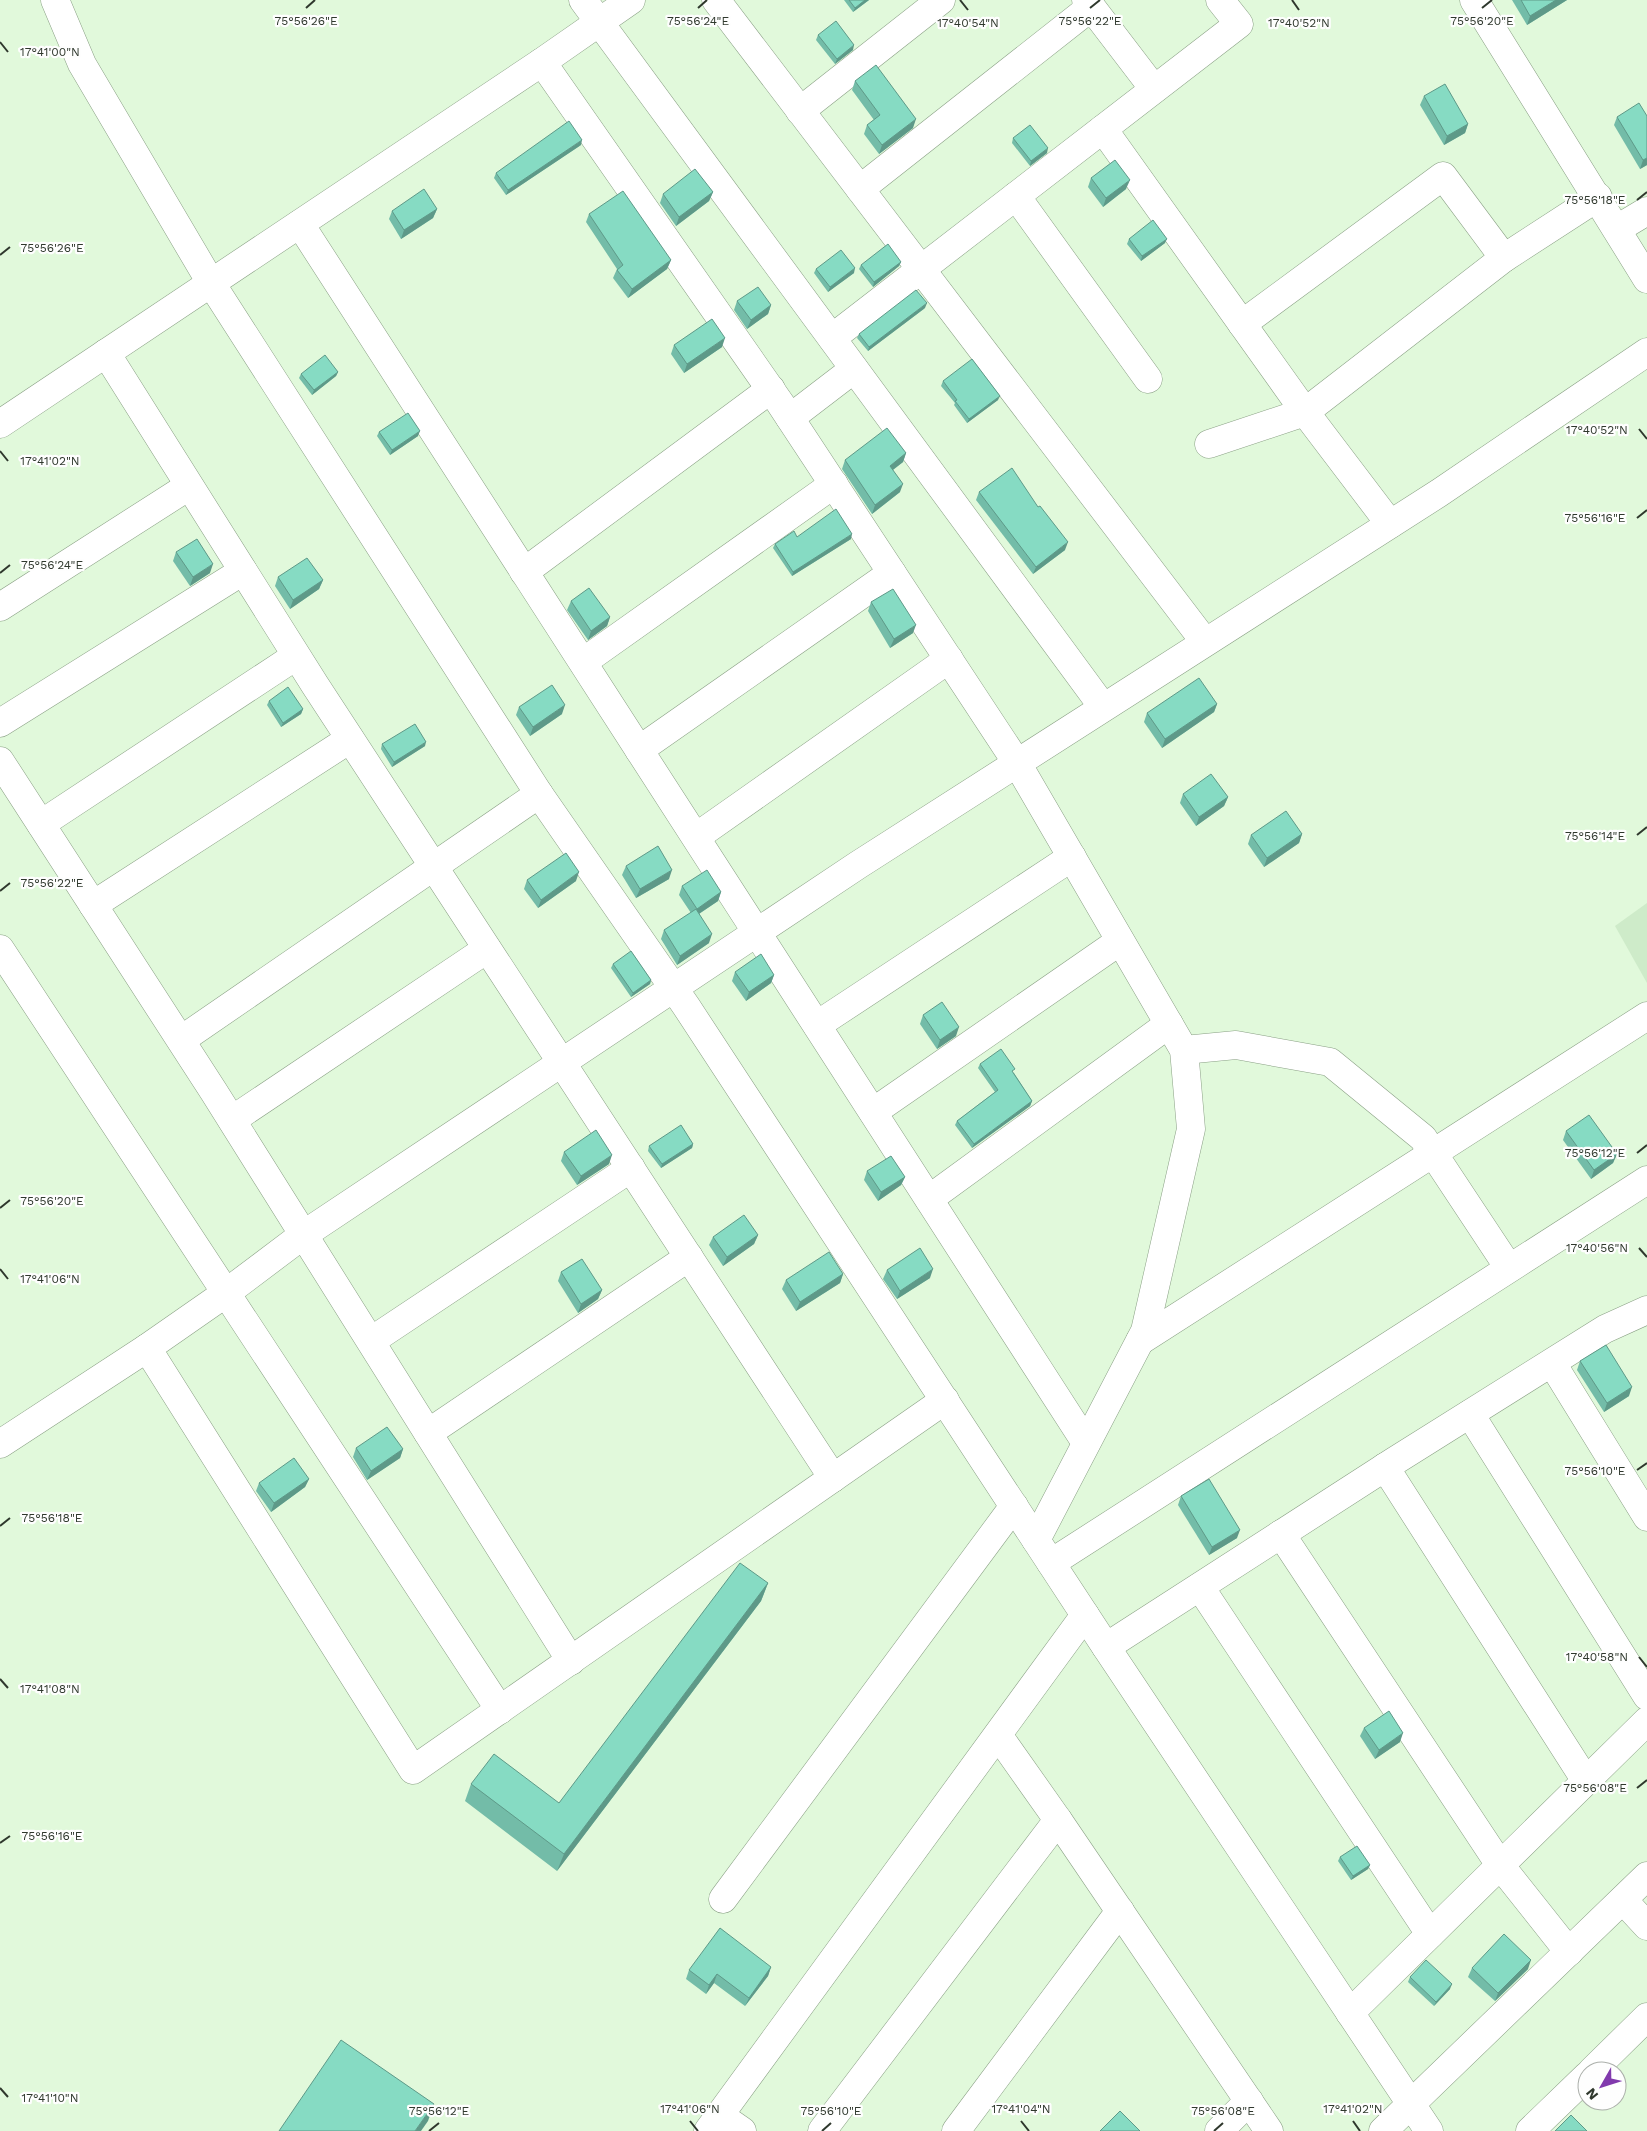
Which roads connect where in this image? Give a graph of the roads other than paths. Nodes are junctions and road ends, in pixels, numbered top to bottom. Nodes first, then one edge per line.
1 (55, 0) edge
2 (583, 0) edge
3 (631, 0) edge
4 (716, 0) edge
5 (941, 0) edge
6 (1220, 0) edge
7 (1474, 0) edge
8 (1088, 3) edge
9 (599, 22) junction
10 (542, 62) junction
11 (1154, 90) junction
12 (800, 111) junction
13 (1103, 129) junction
14 (860, 189) junction
15 (1016, 196) junction
16 (1598, 197) junction
17 (1647, 211) edge
18 (300, 224) junction
19 (1618, 229) junction
20 (1504, 258) junction
21 (921, 270) junction
22 (1647, 279) edge
23 (211, 283) junction
24 (1242, 324) junction
25 (832, 338) junction
26 (1647, 352) edge
27 (106, 353) junction
28 (854, 369) junction
29 (1148, 379) dead end
30 (771, 389) junction
31 (1305, 412) junction
32 (790, 418) junction
33 (0, 424) edge
34 (1209, 444) dead end
35 (834, 484) junction
36 (189, 486) junction
37 (1390, 524) junction
38 (243, 571) junction
39 (524, 572) junction
40 (892, 573) junction
41 (0, 607) edge
42 (1205, 642) junction
43 (296, 656) junction
44 (949, 659) junction
45 (583, 662) junction
46 (1103, 707) junction
47 (0, 723) edge
48 (350, 739) junction
49 (639, 750) junction
50 (0, 761) edge
51 (1017, 763) junction
52 (538, 794) junction
53 (41, 824) junction
54 (696, 837) junction
55 (1072, 857) junction
56 (434, 867) junction
57 (93, 905) junction
58 (757, 933) junction
59 (1120, 940) junction
60 (0, 949) edge
61 (487, 949) junction
62 (674, 988) junction
63 (1647, 1016) edge
64 (1169, 1024) junction
65 (817, 1025) junction
66 (181, 1040) junction
67 (1184, 1050) junction
68 (562, 1063) junction
69 (873, 1112) junction
70 (232, 1120) junction
71 (1433, 1153) junction
72 (631, 1168) junction
73 (1647, 1180) edge
74 (929, 1199) junction
75 (303, 1235) junction
76 (689, 1257) junction
77 (1509, 1268) junction
78 (226, 1293) junction
79 (1647, 1310) edge
80 (371, 1341) junction
81 (1140, 1341) junction
82 (147, 1348) junction
83 (1552, 1363) junction
84 (945, 1400) junction
85 (1470, 1414) junction
86 (428, 1433) junction
87 (1086, 1443) junction
88 (0, 1444) edge
89 (1385, 1467) junction
90 (833, 1478) junction
91 (1014, 1506) junction
92 (1647, 1517) edge
93 (1281, 1534) junction
94 (1036, 1540) junction
95 (1051, 1563) junction
96 (1200, 1587) junction
97 (1085, 1616) junction
98 (1106, 1647) junction
99 (571, 1661) junction
100 (1647, 1696) edge
101 (500, 1710) junction
102 (1647, 1721) edge
103 (998, 1735) junction
104 (1586, 1781) junction
105 (1058, 1820) junction
106 (1500, 1865) junction
107 (1647, 1876) edge
108 (723, 1899) dead end
109 (1623, 1900) junction
110 (1120, 1911) junction
111 (1647, 1926) edge
112 (1430, 1934) junction
113 (1569, 1952) junction
114 (1350, 2013) junction
115 (1647, 2017) edge
116 (1602, 2061) edge
117 (1577, 2086) edge
118 (1249, 2101) junction
119 (1411, 2104) junction
120 (713, 2123) edge
121 (742, 2131) edge
122 (822, 2131) edge
123 (956, 2131) edge
124 (1219, 2131) edge
125 (1269, 2131) edge
126 (1383, 2131) edge
127 (1429, 2131) edge
128 (1530, 2131) edge

1 - 23 street
2 - 9 street
3 - 9 street
4 - 12 street
5 - 12 street
6 - 11 street
7 - 16 street
8 - 11 street
8 - 14 street
9 - 10 street
9 - 25 street
10 - 18 street
10 - 30 street
11 - 13 street
12 - 14 street
13 - 15 street
13 - 24 street
14 - 21 street
15 - 21 street
15 - 29 street
16 - 19 street
16 - 20 street
17 - 19 street
18 - 23 street
18 - 39 street
19 - 22 street
20 - 24 street
20 - 31 street
21 - 25 street
21 - 42 street
23 - 27 street
23 - 52 street
24 - 31 street
25 - 28 street
26 - 37 street
27 - 33 street
27 - 36 street
28 - 32 street
28 - 46 street
30 - 32 street
30 - 39 street
31 - 34 street
31 - 37 street
32 - 35 street
35 - 40 street
35 - 45 street
36 - 38 street
36 - 41 street
37 - 42 street
38 - 43 street
38 - 47 street
39 - 45 street
40 - 44 street
40 - 49 street
42 - 46 street
43 - 48 street
43 - 53 street
44 - 51 street
44 - 54 street
45 - 49 street
46 - 51 street
48 - 56 street
48 - 57 street
49 - 54 street
50 - 53 street
51 - 55 street
51 - 58 street
52 - 56 street
52 - 62 street
53 - 57 street
54 - 58 street
55 - 59 street
55 - 65 street
56 - 61 street
56 - 66 street
57 - 66 street
58 - 62 street
58 - 65 street
59 - 64 street
59 - 69 street
60 - 78 street
61 - 68 street
61 - 70 street
62 - 68 street
62 - 84 street
63 - 71 street
64 - 67 street
64 - 74 street
65 - 69 street
66 - 70 street
67 - 71 street
67 - 81 street
68 - 72 street
68 - 75 street
69 - 74 street
70 - 75 street
71 - 77 street
71 - 81 street
72 - 76 street
72 - 80 street
73 - 77 street
74 - 87 street
75 - 78 street
75 - 80 street
76 - 86 street
76 - 90 street
77 - 95 street
78 - 82 street
78 - 101 street
79 - 83 street
80 - 86 street
81 - 87 street
82 - 88 street
82 - 101 street
83 - 85 street
83 - 92 street
84 - 90 street
84 - 91 street
85 - 89 street
85 - 100 street
86 - 99 street
87 - 94 street
89 - 93 street
89 - 104 street
90 - 99 street
91 - 94 street
91 - 108 street
93 - 96 street
93 - 106 street
94 - 95 street
95 - 97 street
96 - 98 street
96 - 112 street
97 - 98 street
97 - 103 street
98 - 114 street
99 - 101 street
102 - 104 street
103 - 105 street
103 - 120 street
104 - 106 street
105 - 110 street
105 - 122 street
106 - 112 street
106 - 113 street
107 - 109 street
109 - 111 street
109 - 113 street
110 - 118 street
110 - 123 street
112 - 114 street
113 - 119 street
114 - 119 street
115 - 116 street
117 - 128 street
118 - 124 street
118 - 125 street
119 - 126 street
119 - 127 street
120 - 121 street

